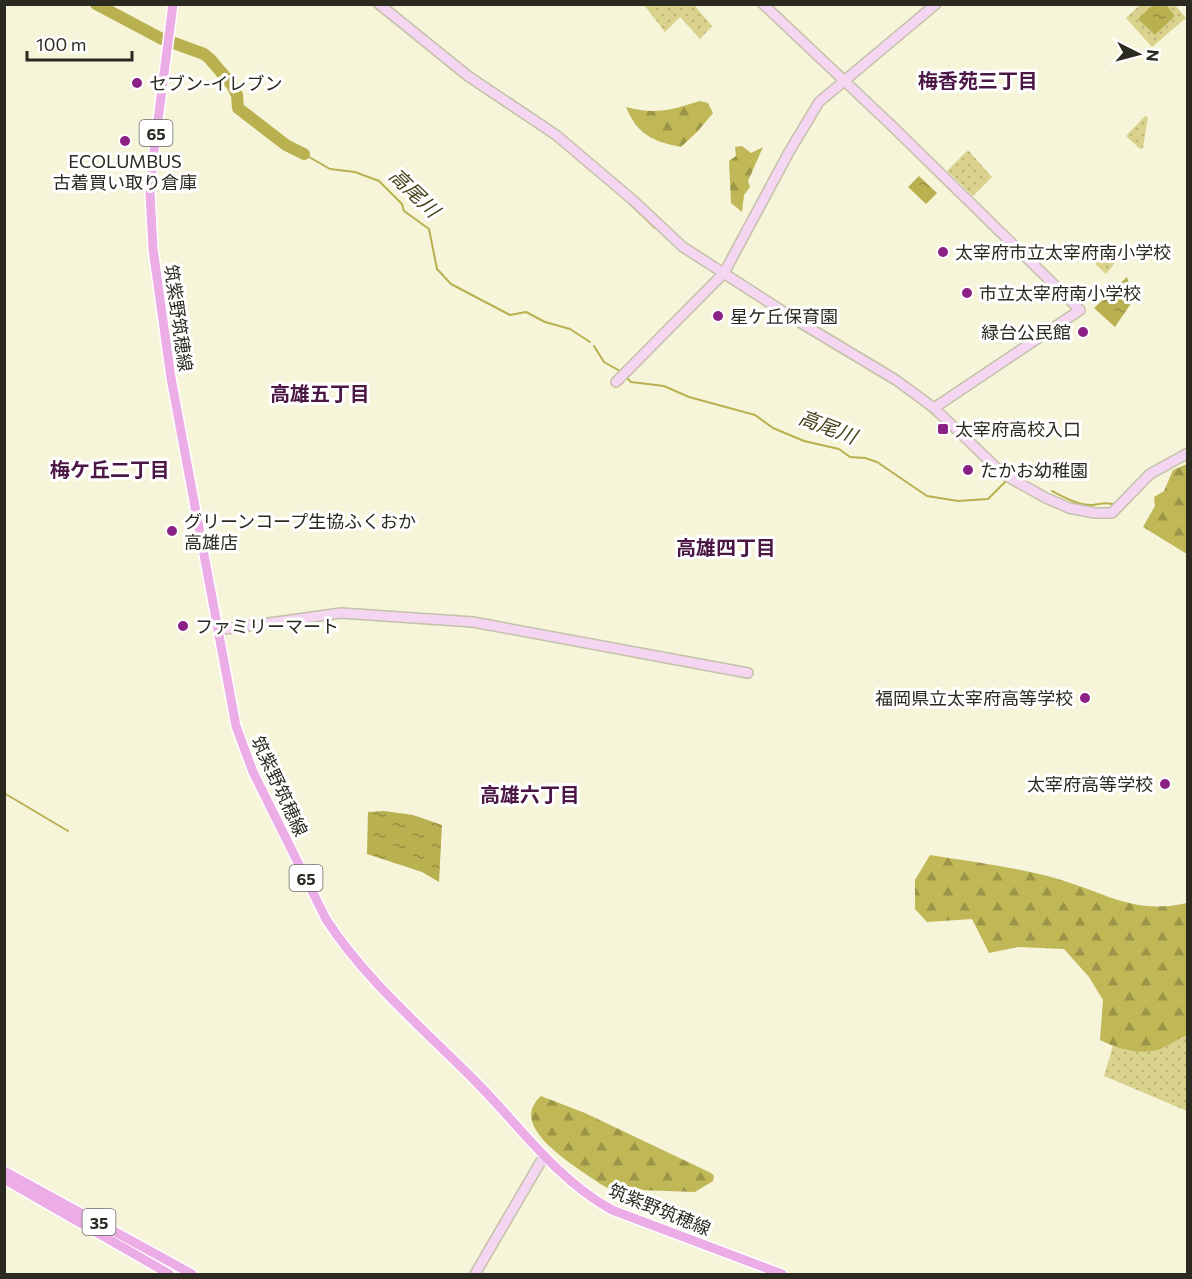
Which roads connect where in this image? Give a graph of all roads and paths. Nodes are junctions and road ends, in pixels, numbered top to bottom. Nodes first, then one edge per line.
1 (173, 4) edge
2 (379, 4) edge
3 (763, 4) edge
4 (936, 4) edge
5 (844, 81) junction
6 (724, 273) junction
7 (616, 382) dead end
8 (934, 408) junction
9 (1188, 453) edge
10 (218, 630) junction
11 (748, 673) dead end
12 (544, 1156) junction
13 (4, 1171) edge
14 (4, 1179) edge
15 (169, 1275) edge
16 (192, 1275) edge
17 (475, 1275) edge
18 (782, 1275) edge

1 - 10 main road, 筑紫野筑穂線 / 65
2 - 6 street
3 - 5 street
4 - 5 street
5 - 6 street
5 - 8 street
6 - 7 street
6 - 8 street
8 - 9 street
10 - 11 street
10 - 12 main road, 筑紫野筑穂線 / 65
12 - 17 street
12 - 18 main road, 筑紫野筑穂線 / 65
13 - 16 main road, 35
14 - 15 main road, 35

